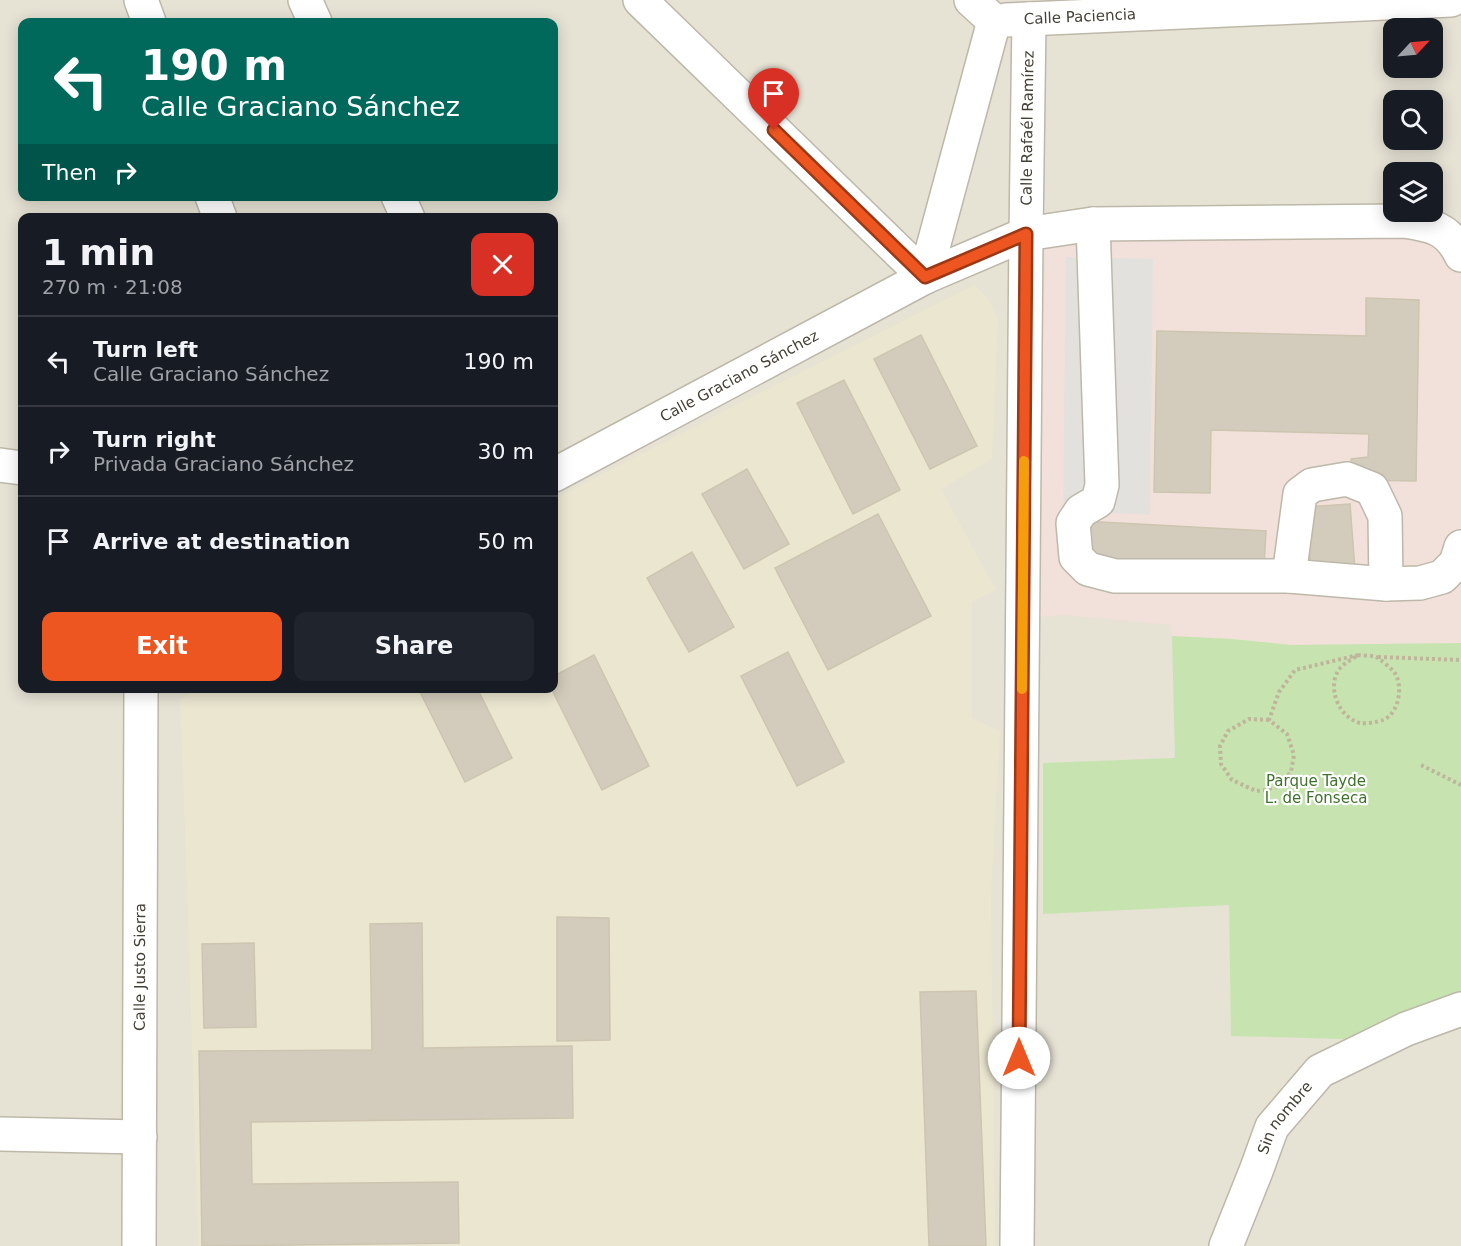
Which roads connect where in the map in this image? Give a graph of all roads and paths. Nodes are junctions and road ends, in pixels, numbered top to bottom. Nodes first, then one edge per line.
1 (141, 0) edge
2 (305, 0) edge
3 (640, 0) edge
4 (1451, 0) edge
5 (982, 10) edge
6 (148, 18) edge
7 (313, 18) edge
8 (1029, 19) junction
9 (1093, 225) junction
10 (1026, 234) junction
11 (1461, 255) edge
12 (925, 277) junction
13 (0, 465) edge
14 (18, 467) edge
15 (558, 473) edge
16 (1461, 547) edge
17 (1289, 576) junction
18 (1386, 584) junction
19 (1358, 655) junction
20 (1376, 657) junction
21 (1461, 660) edge
22 (141, 693) edge
23 (1269, 720) junction
24 (1421, 765) dead end
25 (1461, 785) edge
26 (1461, 1009) edge
27 (0, 1134) edge
28 (140, 1137) junction
29 (139, 1246) edge
30 (1017, 1246) edge
31 (1226, 1246) edge

1 - 6 street
2 - 7 street
3 - 12 street
4 - 8 street, Calle Paciencia
5 - 8 street, Calle Paciencia
5 - 12 street
8 - 10 street, Calle Rafaél Ramírez
9 - 10 street, Calle Graciano Sánchez
9 - 11 street, Calle Graciano Sánchez
9 - 17 street
10 - 12 street, Calle Graciano Sánchez
10 - 30 street, Calle Rafaél Ramírez
12 - 15 street, Calle Graciano Sánchez
13 - 14 street
16 - 18 street
17 - 18 street
17 - 18 street
19 - 20 path
19 - 20 path
19 - 23 path
20 - 21 path
22 - 28 street, Calle Justo Sierra
23 - 23 path
24 - 25 path
26 - 31 street, Sin nombre
27 - 28 street
28 - 29 street, Calle Justo Sierra

